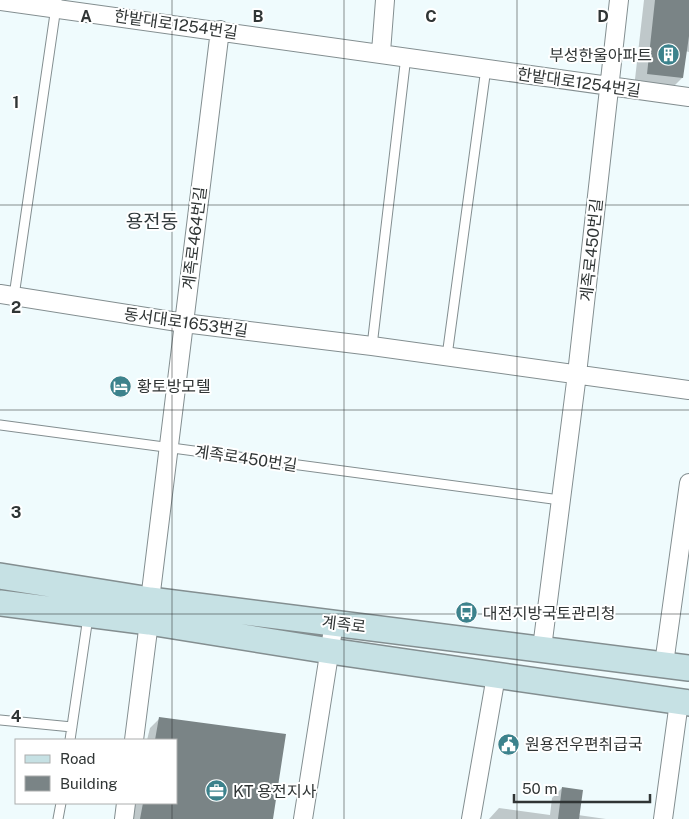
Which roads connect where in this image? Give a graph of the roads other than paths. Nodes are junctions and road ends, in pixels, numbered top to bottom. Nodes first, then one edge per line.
1 (0, 0) edge
2 (385, 0) edge
3 (619, 0) edge
4 (56, 4) edge
5 (220, 30) junction
6 (381, 52) junction
7 (406, 56) junction
8 (486, 68) junction
9 (608, 86) junction
10 (689, 97) edge
11 (7, 295) edge
12 (184, 323) junction
13 (372, 346) junction
14 (447, 356) junction
15 (577, 374) junction
16 (689, 390) edge
17 (0, 425) edge
18 (170, 448) junction
19 (689, 484) edge
20 (560, 500) junction
21 (0, 576) edge
22 (0, 604) edge
23 (150, 611) junction
24 (88, 614) junction
25 (334, 623) junction
26 (542, 648) junction
27 (330, 652) junction
28 (664, 664) junction
29 (689, 668) edge
30 (496, 676) junction
31 (684, 702) edge
32 (0, 720) edge
33 (72, 727) junction
34 (70, 739) edge
35 (134, 739) edge
36 (61, 804) edge
37 (126, 804) edge
38 (58, 819) edge
39 (124, 819) edge
40 (303, 819) edge
41 (471, 819) edge
42 (662, 819) edge

1 - 4 street, 한밭대로1254번길
2 - 6 street
3 - 9 street, 계족로450번길
4 - 5 street, 한밭대로1254번길
4 - 11 lane
5 - 6 street, 한밭대로1254번길
5 - 12 street, 계족로464번길
6 - 7 street, 한밭대로1254번길
7 - 8 street, 한밭대로1254번길
7 - 13 lane
8 - 9 street, 한밭대로1254번길
8 - 14 lane
9 - 10 street, 한밭대로1254번길
9 - 15 street, 계족로450번길
11 - 12 street, 동서대로1653번길
12 - 13 street, 동서대로1653번길
12 - 18 street, 계족로464번길
13 - 14 street, 동서대로1653번길
14 - 15 street, 동서대로1653번길
15 - 16 street, 동서대로1653번길
15 - 20 street, 계족로450번길
17 - 18 lane
18 - 20 lane, 계족로450번길
18 - 23 street, 계족로464번길
19 - 28 street
20 - 26 street, 계족로450번길
21 - 23 main road, 계족로
22 - 24 main road, 계족로
23 - 24 main road, 계족로
23 - 25 main road, 계족로
23 - 27 main road, 계족로
23 - 35 street, 계족로464번길
24 - 33 lane
25 - 26 main road, 계족로
25 - 27 street
26 - 28 main road, 계족로
27 - 30 main road, 계족로
27 - 40 street
28 - 29 main road, 계족로
30 - 31 main road, 계족로
30 - 41 street
31 - 42 street
32 - 33 lane
33 - 34 lane
36 - 38 lane
37 - 39 street

